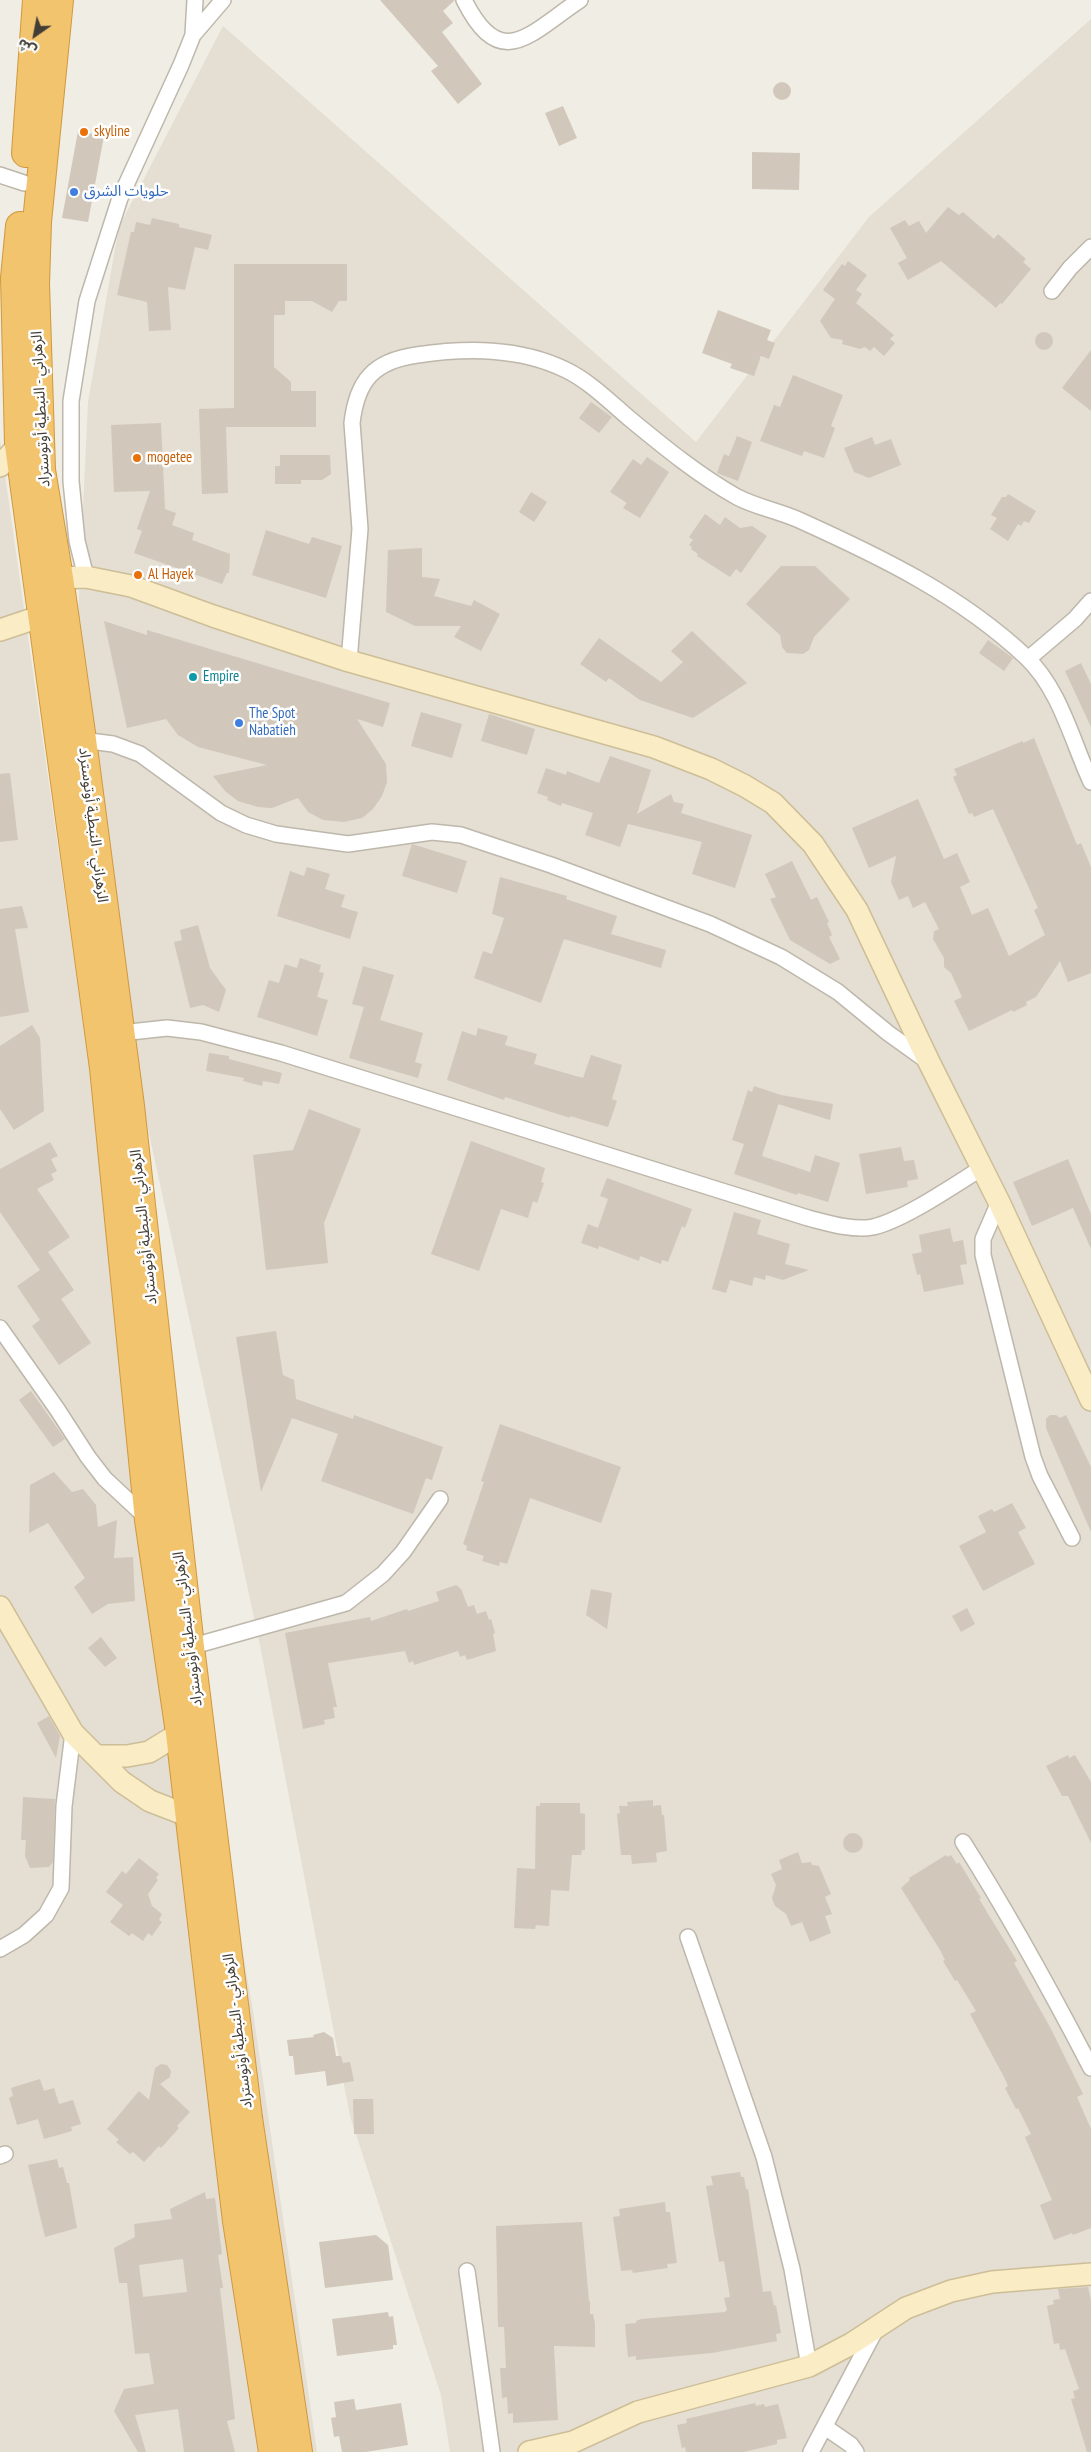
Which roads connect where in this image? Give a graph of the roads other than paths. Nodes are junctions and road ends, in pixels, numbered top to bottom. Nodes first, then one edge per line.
1 (37, 0) edge
2 (59, 0) edge
3 (196, 0) edge
4 (223, 0) edge
5 (464, 0) edge
6 (580, 0) edge
7 (193, 35) junction
8 (12, 179) edge
9 (1091, 247) edge
10 (1052, 291) dead end
11 (19, 445) junction
12 (0, 466) edge
13 (73, 578) junction
14 (1091, 601) edge
15 (42, 616) junction
16 (0, 630) edge
17 (1028, 659) junction
18 (349, 661) junction
19 (82, 740) junction
20 (1091, 782) edge
21 (121, 1033) junction
22 (929, 1062) junction
23 (982, 1168) junction
24 (999, 1202) junction
25 (0, 1328) edge
26 (1091, 1400) edge
27 (440, 1499) dead end
28 (150, 1520) junction
29 (1072, 1538) dead end
30 (2, 1614) edge
31 (190, 1647) junction
32 (73, 1733) junction
33 (180, 1733) junction
34 (97, 1756) junction
35 (189, 1816) junction
36 (963, 1842) dead end
37 (688, 1937) dead end
38 (0, 1950) edge
39 (229, 2062) junction
40 (1091, 2068) edge
41 (236, 2120) junction
42 (467, 2271) dead end
43 (1091, 2273) edge
44 (876, 2328) junction
45 (809, 2366) junction
46 (825, 2427) junction
47 (272, 2452) edge
48 (298, 2452) edge
49 (492, 2452) edge
50 (529, 2452) edge
51 (810, 2452) edge
52 (856, 2452) edge

1 - 8 highway, الزهراني - النبطية أوتوستراد
2 - 13 highway, الزهراني - النبطية أوتوستراد
3 - 7 street
4 - 7 street
5 - 6 street
7 - 13 street
8 - 11 highway, الزهراني - النبطية أوتوستراد
9 - 10 street
11 - 12 street
11 - 15 highway, الزهراني - النبطية أوتوستراد
13 - 18 street
13 - 19 highway, الزهراني - النبطية أوتوستراد
14 - 17 street
15 - 16 street
15 - 28 highway, الزهراني - النبطية أوتوستراد
17 - 18 street
17 - 20 street
18 - 22 street
19 - 21 highway, الزهراني - النبطية أوتوستراد
19 - 22 street
21 - 23 street
21 - 31 highway, الزهراني - النبطية أوتوستراد
22 - 23 street
23 - 24 street
24 - 26 street
24 - 29 street
25 - 28 street
27 - 31 street
28 - 33 highway, الزهراني - النبطية أوتوستراد
30 - 32 street
31 - 39 highway, الزهراني - النبطية أوتوستراد
32 - 34 street
32 - 38 street
33 - 34 street
33 - 35 highway, الزهراني - النبطية أوتوستراد
34 - 35 street
35 - 39 highway, الزهراني - النبطية أوتوستراد
36 - 40 street
37 - 45 street
39 - 41 highway, الزهراني - النبطية أوتوستراد
41 - 47 highway, الزهراني - النبطية أوتوستراد
41 - 48 highway, الزهراني - النبطية أوتوستراد
42 - 49 street
43 - 44 street
44 - 45 street
44 - 46 street
45 - 50 street
46 - 51 street
46 - 52 street

